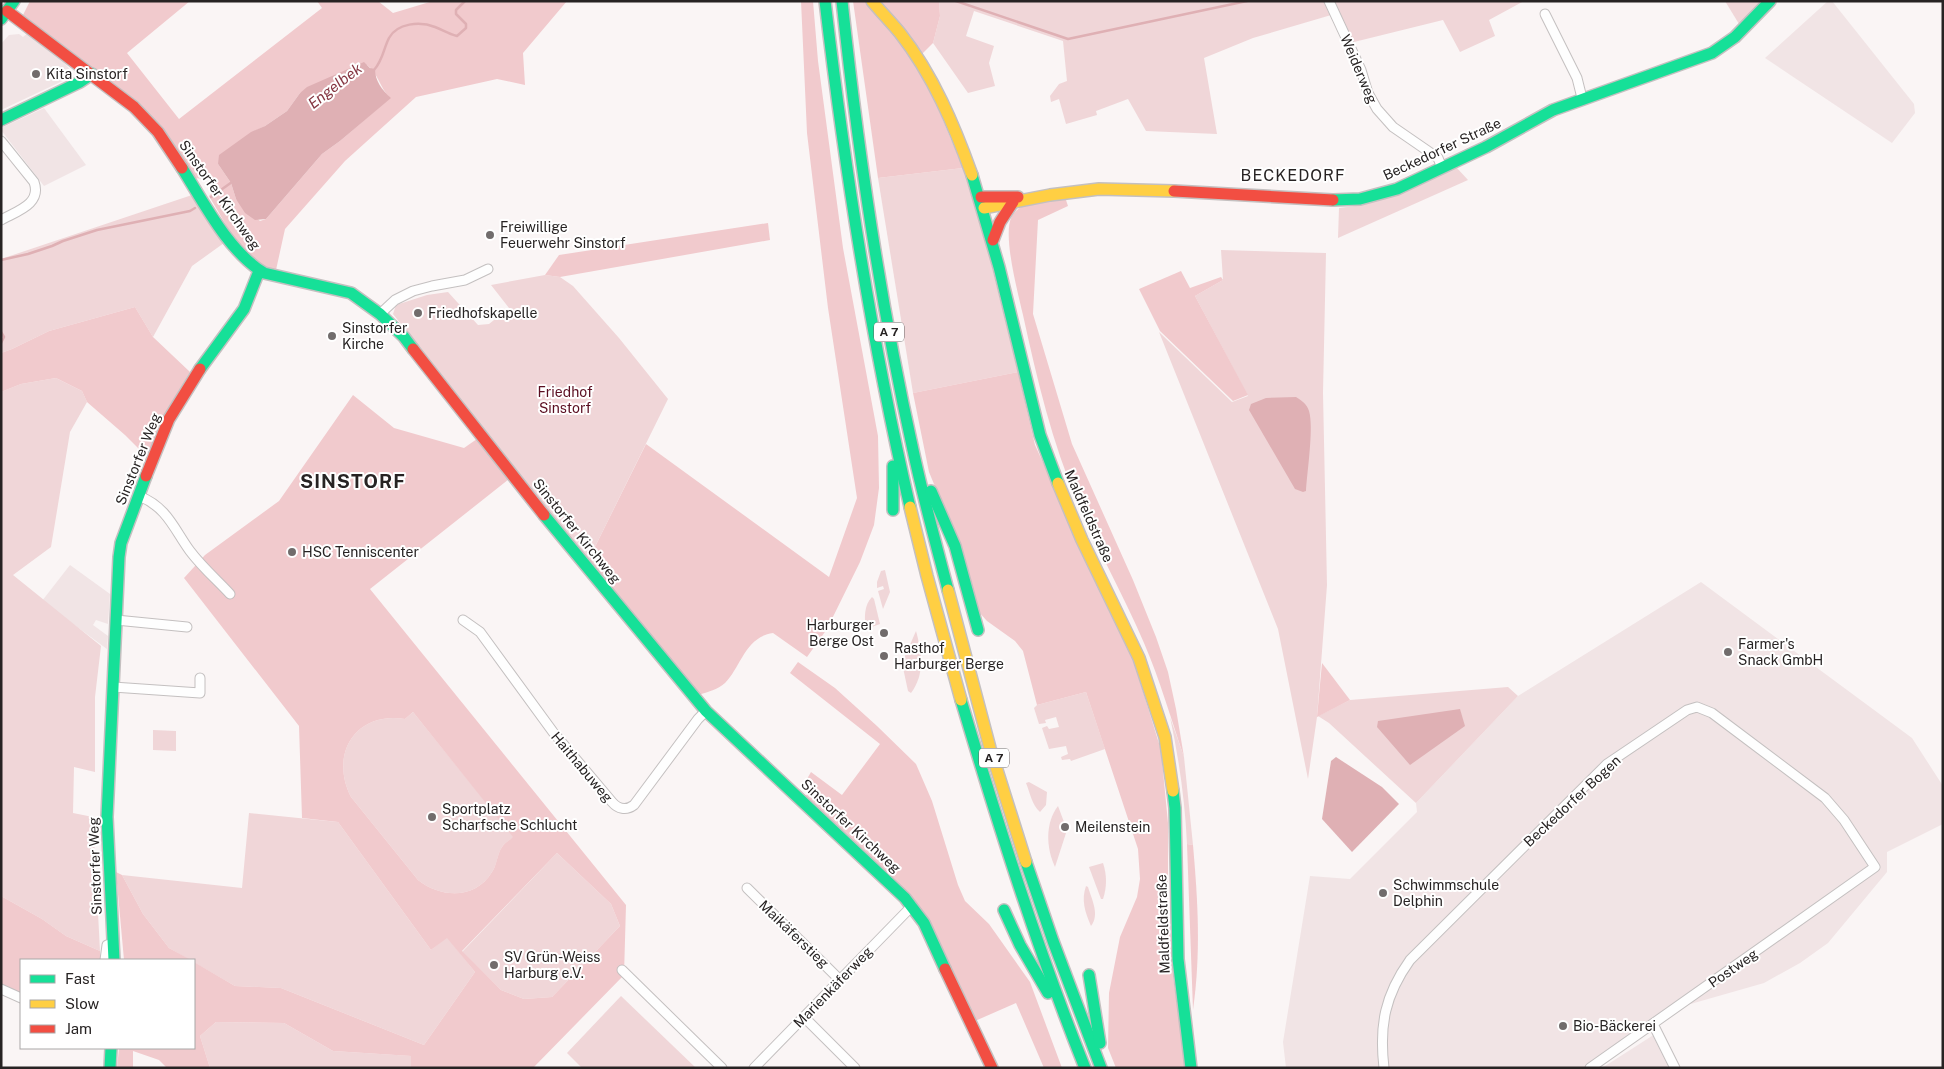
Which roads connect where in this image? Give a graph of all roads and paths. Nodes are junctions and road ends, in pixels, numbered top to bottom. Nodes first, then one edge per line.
1 (825, 1) edge
2 (842, 1) edge
3 (872, 1) edge
4 (1329, 1) edge
5 (1770, 1) edge
6 (7, 10) edge
7 (1545, 14) dead end
8 (92, 74) junction
9 (1582, 98) junction
10 (1, 120) edge
11 (1, 141) edge
12 (1442, 168) junction
13 (1033, 198) junction
14 (982, 202) junction
15 (1013, 202) junction
16 (1, 220) edge
17 (993, 240) junction
18 (488, 269) dead end
19 (258, 271) junction
20 (380, 314) junction
21 (890, 421) junction
22 (910, 440) junction
23 (139, 496) junction
24 (893, 510) dead end
25 (230, 594) dead end
26 (116, 620) junction
27 (463, 620) dead end
28 (187, 627) dead end
29 (978, 630) dead end
30 (200, 678) dead end
31 (113, 687) junction
32 (706, 711) junction
33 (1876, 867) joint
34 (747, 888) dead end
35 (912, 906) junction
36 (1004, 910) dead end
37 (113, 942) junction
38 (105, 959) edge
39 (114, 959) edge
40 (622, 970) dead end
41 (1089, 975) dead end
42 (840, 980) junction
43 (1, 989) edge
44 (20, 998) edge
45 (804, 1017) junction
46 (1653, 1024) junction
47 (1073, 1039) junction
48 (111, 1049) edge
49 (110, 1068) edge
50 (722, 1068) edge
51 (754, 1068) edge
52 (855, 1068) edge
53 (992, 1068) edge
54 (1085, 1068) edge
55 (1103, 1068) edge
56 (1191, 1068) edge
57 (1384, 1068) edge
58 (1590, 1068) edge
59 (1675, 1068) edge

1 - 21 main road, A 7
2 - 22 main road, A 7
3 - 14 main road, Maldfeldstraße
4 - 12 street, Weiderweg
5 - 9 main road, Beckedorfer Straße
6 - 8 main road, Sinstorfer Kirchweg
7 - 9 street
8 - 10 main road
8 - 19 main road, Sinstorfer Kirchweg
9 - 12 main road, Beckedorfer Straße
11 - 16 street
12 - 13 main road, Beckedorfer Straße
13 - 14 main road, Beckedorfer Straße
13 - 15 main road, Beckedorfer Straße
14 - 15 main road, Beckedorfer Straße
14 - 17 main road, Maldfeldstraße
15 - 17 main road
17 - 56 main road, Maldfeldstraße
18 - 20 street
19 - 20 main road, Sinstorfer Kirchweg
19 - 23 main road, Sinstorfer Weg
20 - 32 main road, Sinstorfer Kirchweg
21 - 24 main road
21 - 47 main road, A 7
22 - 29 main road
22 - 55 main road, A 7
23 - 25 street
23 - 26 main road, Sinstorfer Weg
26 - 28 street
26 - 31 main road, Sinstorfer Weg
27 - 32 street, Haithabuweg
30 - 31 street
31 - 37 main road, Sinstorfer Weg
32 - 35 main road, Sinstorfer Kirchweg
33 - 46 street, Postweg
33 - 57 street, Beckedorfer Bogen
34 - 42 street, Maikäferstieg
35 - 42 street, Marienkäferweg
35 - 53 main road, Sinstorfer Kirchweg
36 - 47 main road
37 - 38 street
37 - 39 main road, Sinstorfer Weg
40 - 50 street
41 - 55 main road
42 - 45 street, Marienkäferweg
43 - 44 street
45 - 51 street, Marienkäferweg
45 - 52 street
46 - 58 street, Postweg
46 - 59 street
47 - 54 main road, A 7
48 - 49 main road

